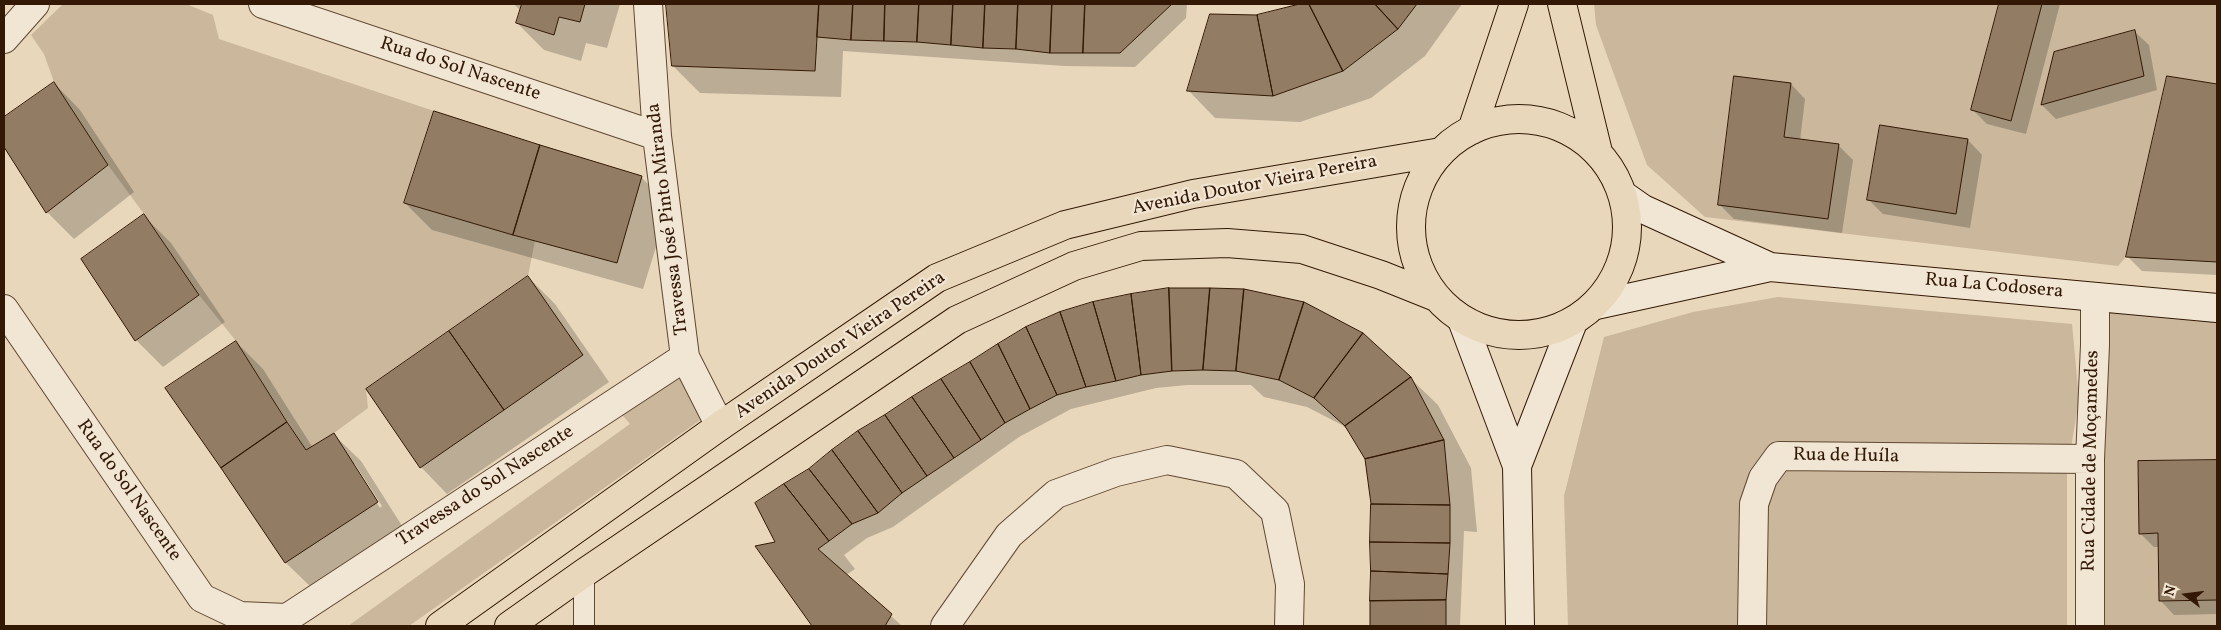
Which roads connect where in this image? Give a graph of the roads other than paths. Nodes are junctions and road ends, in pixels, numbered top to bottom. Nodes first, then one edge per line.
1 (35, 4) edge
2 (263, 4) edge
3 (648, 4) edge
4 (1514, 4) edge
5 (1562, 4) edge
6 (4, 39) edge
7 (1472, 130) junction
8 (657, 136) junction
9 (1441, 152) junction
10 (1598, 152) junction
11 (1623, 195) junction
12 (1770, 267) junction
13 (2095, 296) junction
14 (1436, 297) junction
15 (1596, 304) junction
16 (2217, 308) edge
17 (4, 309) edge
18 (1462, 320) junction
19 (1573, 322) junction
20 (685, 356) junction
21 (720, 426) junction
22 (2090, 460) junction
23 (1517, 466) junction
24 (584, 572) junction
25 (287, 618) joint
26 (440, 626) edge
27 (509, 626) edge
28 (584, 626) edge
29 (946, 626) edge
30 (1290, 626) edge
31 (1520, 626) edge
32 (1752, 626) edge
33 (2090, 626) edge

1 - 6 street
2 - 8 street, Rua do Sol Nascente
3 - 8 street, Travessa José Pinto Miranda
4 - 7 main road
5 - 10 main road
7 - 9 main road
7 - 10 main road
8 - 20 street, Travessa José Pinto Miranda
9 - 14 main road
9 - 21 main road, Avenida Doutor Vieira Pereira
10 - 11 main road
11 - 12 street, Rua La Codosera
11 - 15 main road
12 - 13 street, Rua La Codosera
12 - 15 street, Rua La Codosera
13 - 16 street, Rua La Codosera
13 - 22 street, Rua Cidade de Moçamedes
14 - 18 main road
14 - 24 main road, Avenida Doutor Vieira Pereira
15 - 19 main road
17 - 25 street, Rua do Sol Nascente
18 - 19 main road
18 - 23 street
19 - 23 street
20 - 21 street, Travessa José Pinto Miranda
20 - 25 street, Travessa do Sol Nascente
21 - 26 main road, Avenida Doutor Vieira Pereira
22 - 32 street, Rua de Huíla
22 - 33 street, Rua Cidade de Moçamedes
23 - 31 street
24 - 27 main road, Avenida Doutor Vieira Pereira
24 - 28 lane
29 - 30 street

